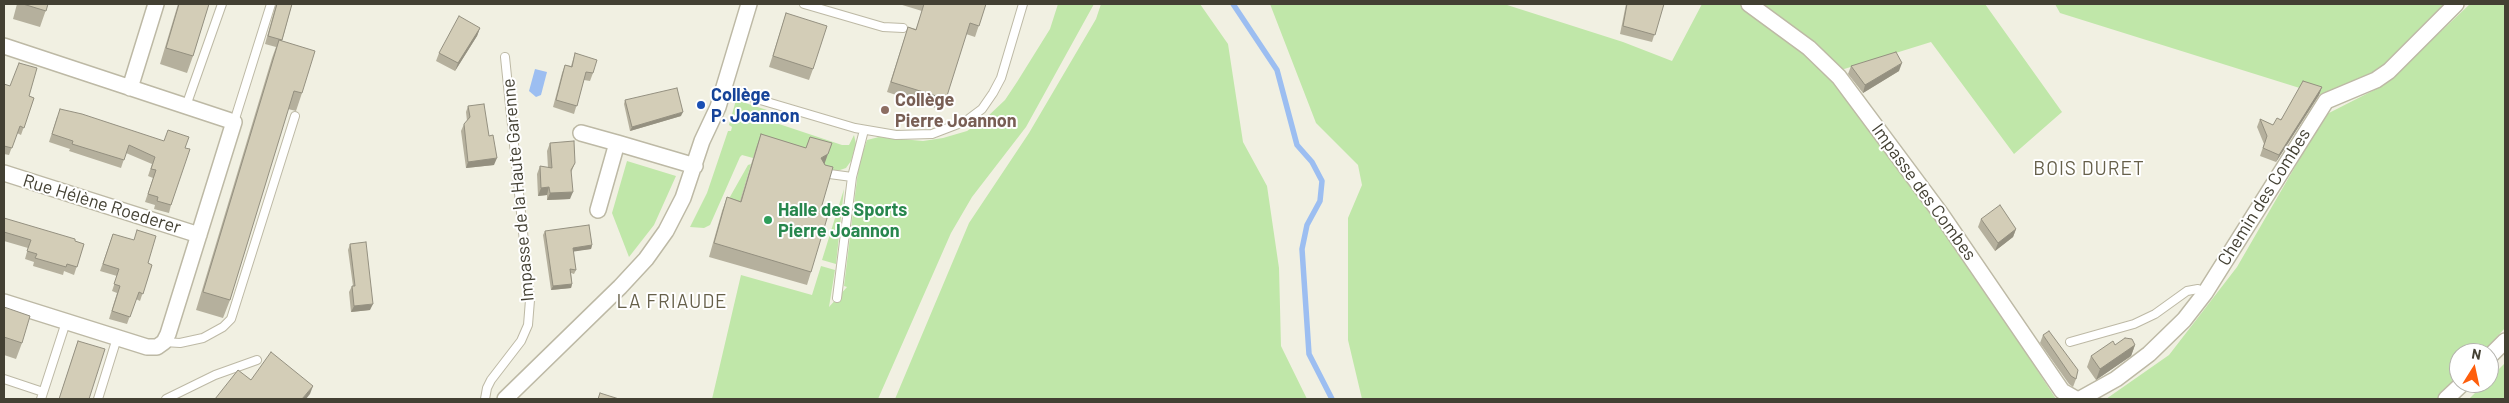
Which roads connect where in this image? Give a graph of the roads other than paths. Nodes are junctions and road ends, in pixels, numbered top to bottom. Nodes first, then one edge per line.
1 (156, 4) edge
2 (222, 4) edge
3 (271, 4) edge
4 (749, 4) edge
5 (804, 4) edge
6 (1024, 4) edge
7 (1749, 4) edge
8 (2456, 4) edge
9 (903, 28) dead end
10 (4, 46) edge
11 (506, 57) dead end
12 (130, 88) junction
13 (723, 89) junction
14 (186, 106) junction
15 (295, 116) dead end
16 (234, 122) junction
17 (864, 130) junction
18 (582, 133) dead end
19 (617, 143) junction
20 (695, 166) junction
21 (4, 173) edge
22 (822, 173) edge
23 (852, 177) junction
24 (598, 210) dead end
25 (199, 235) junction
26 (2205, 292) junction
27 (837, 298) dead end
28 (4, 302) edge
29 (66, 322) junction
30 (117, 338) junction
31 (2070, 342) dead end
32 (160, 344) junction
33 (257, 360) dead end
34 (4, 379) edge
35 (42, 396) edge
36 (98, 399) edge
37 (166, 399) edge
38 (485, 399) edge
39 (505, 399) edge
40 (2076, 399) edge
41 (2080, 399) edge

1 - 12 street
2 - 14 lane
3 - 16 lane
4 - 13 street
5 - 9 lane
6 - 17 lane
7 - 40 street, Impasse des Combes
8 - 26 street, Chemin des Combes
10 - 12 street
11 - 38 lane, Impasse de la Haute Garenne
12 - 14 street
13 - 17 lane
13 - 20 street
14 - 16 street
15 - 32 lane
16 - 25 street, Rue Hélène Roederer
17 - 23 lane
18 - 19 street
19 - 20 street
19 - 24 street
20 - 39 street
21 - 25 street, Rue Hélène Roederer
22 - 23 lane
23 - 27 lane
25 - 32 street, Rue Hélène Roederer
26 - 31 lane
26 - 41 street, Chemin des Combes
28 - 29 street
29 - 30 street
29 - 35 lane
30 - 32 street
30 - 36 lane
33 - 37 lane
34 - 35 lane

